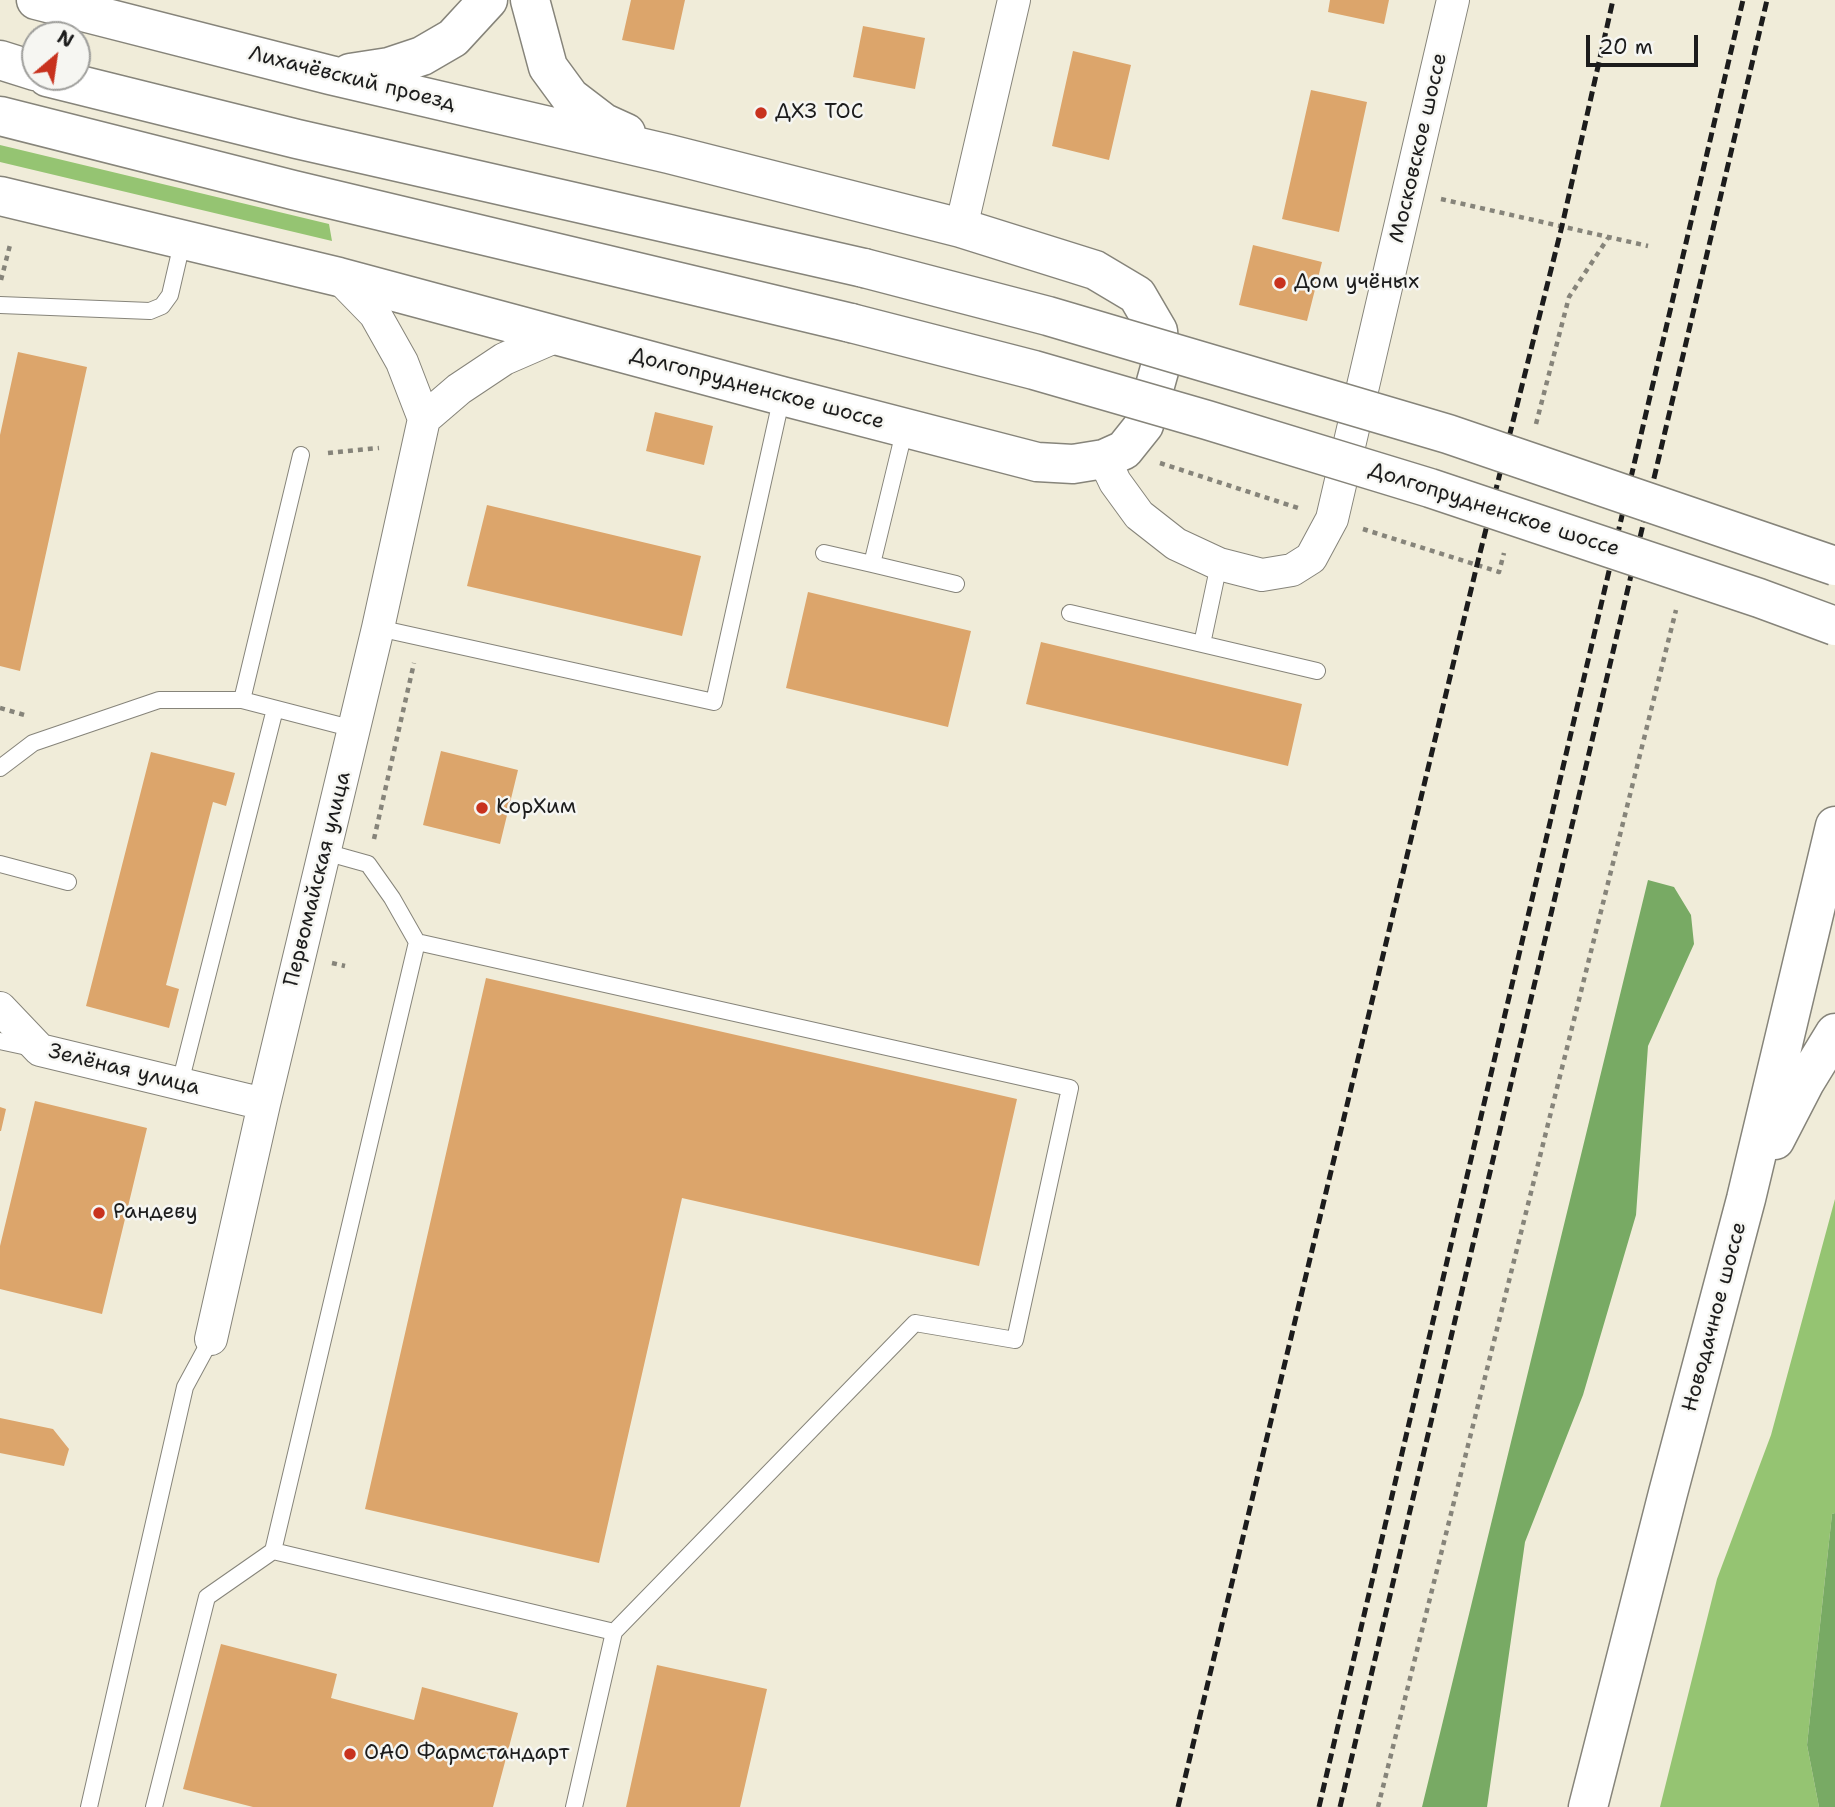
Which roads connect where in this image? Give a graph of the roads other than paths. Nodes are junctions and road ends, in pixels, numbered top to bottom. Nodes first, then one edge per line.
1 (36, 0) edge
2 (488, 0) edge
3 (530, 0) edge
4 (1014, 0) edge
5 (1453, 0) edge
6 (0, 60) edge
7 (0, 66) edge
8 (21, 68) edge
9 (21, 70) edge
10 (330, 75) junction
11 (91, 88) edge
12 (0, 116) edge
13 (669, 154) junction
14 (0, 196) edge
15 (961, 228) junction
16 (183, 239) junction
17 (339, 277) junction
18 (0, 305) edge
19 (557, 336) junction
20 (782, 396) junction
21 (424, 419) junction
22 (905, 428) junction
23 (301, 455) road end
24 (1104, 458) junction
25 (824, 553) dead end
26 (872, 564) junction
27 (1219, 564) junction
28 (1835, 566) edge
29 (956, 584) dead end
30 (1070, 613) dead end
31 (1835, 626) edge
32 (378, 628) junction
33 (1202, 644) junction
34 (1317, 671) dead end
35 (242, 700) junction
36 (275, 709) junction
37 (354, 729) junction
38 (0, 768) edge
39 (1832, 850) edge
40 (325, 852) junction
41 (0, 864) edge
42 (68, 882) dead end
43 (417, 942) junction
44 (0, 1008) edge
45 (1835, 1033) edge
46 (0, 1041) edge
47 (40, 1050) junction
48 (180, 1083) junction
49 (264, 1104) junction
50 (1746, 1199) junction
51 (211, 1339) joint
52 (273, 1551) junction
53 (614, 1632) junction
54 (89, 1807) edge
55 (154, 1807) edge
56 (574, 1807) edge
57 (1588, 1807) edge

1 - 10 main road, Лихачёвский проезд
2 - 10 main road
3 - 13 main road
4 - 15 street
5 - 27 street, Московское шоссе
6 - 8 main road
7 - 9 main road
10 - 13 main road, Лихачёвский проезд
11 - 28 main road, bridge
12 - 31 main road, Долгопрудненское шоссе, bridge
13 - 15 main road, Долгопрудненское шоссе
14 - 16 main road, Долгопрудненское шоссе
15 - 24 main road, Долгопрудненское шоссе
16 - 17 main road, Долгопрудненское шоссе
16 - 18 lane
17 - 19 main road, Долгопрудненское шоссе
17 - 21 street
19 - 20 main road, Долгопрудненское шоссе
19 - 21 street
20 - 22 main road, Долгопрудненское шоссе
20 - 32 lane
21 - 32 street, Первомайская улица
22 - 24 main road, Долгопрудненское шоссе
22 - 26 lane
23 - 35 lane
24 - 27 street, Московское шоссе
25 - 26 lane
26 - 29 lane
27 - 33 lane
30 - 33 lane
32 - 37 street, Первомайская улица
33 - 34 lane
35 - 36 lane
35 - 38 lane
36 - 37 lane
36 - 48 lane
37 - 40 street, Первомайская улица
39 - 50 main road, Новодачное шоссе
40 - 43 lane
40 - 49 street, Первомайская улица
41 - 42 lane
43 - 52 lane
43 - 53 lane
44 - 47 street, Зелёная улица
45 - 50 main road
46 - 47 lane
47 - 48 street, Зелёная улица
48 - 49 street, Зелёная улица
49 - 51 street, Первомайская улица
50 - 57 main road, Новодачное шоссе
51 - 54 lane
52 - 53 lane
52 - 55 lane
53 - 56 lane

